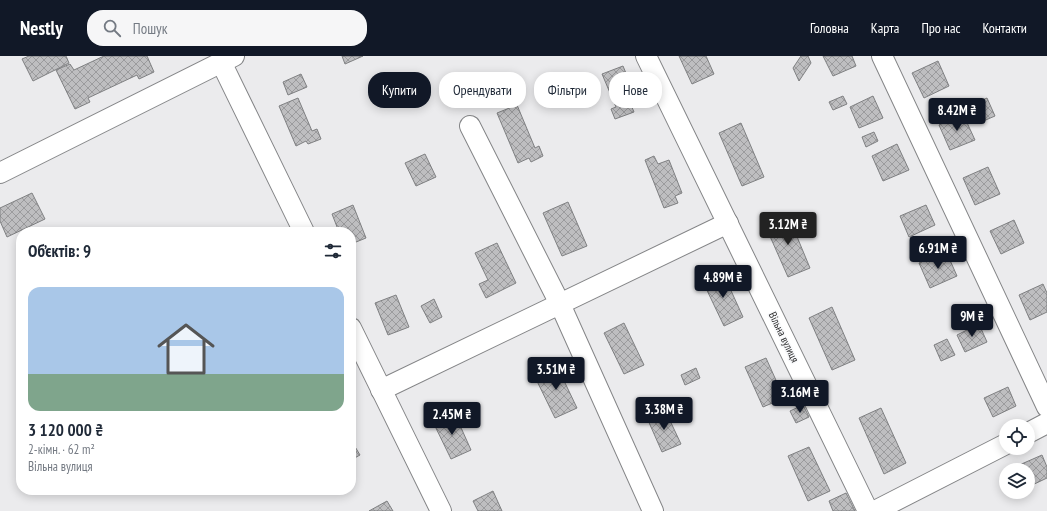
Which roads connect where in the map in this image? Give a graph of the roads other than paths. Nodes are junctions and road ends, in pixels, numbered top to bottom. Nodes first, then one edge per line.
1 (646, 56) edge
2 (882, 56) edge
3 (228, 59) edge
4 (470, 126) dead end
5 (0, 173) edge
6 (728, 223) junction
7 (302, 227) edge
8 (560, 304) junction
9 (356, 338) edge
10 (381, 390) junction
11 (1047, 407) edge
12 (1047, 423) edge
13 (1035, 429) edge
14 (999, 448) edge
15 (441, 511) edge
16 (653, 511) edge
17 (868, 511) edge
18 (875, 511) edge

1 - 6 street, Вільна вулиця
2 - 11 street
3 - 5 street
3 - 7 street
4 - 8 street
6 - 8 street
6 - 17 street, Вільна вулиця
8 - 10 street
8 - 16 street
9 - 10 street
10 - 15 street
12 - 13 street
14 - 18 street

